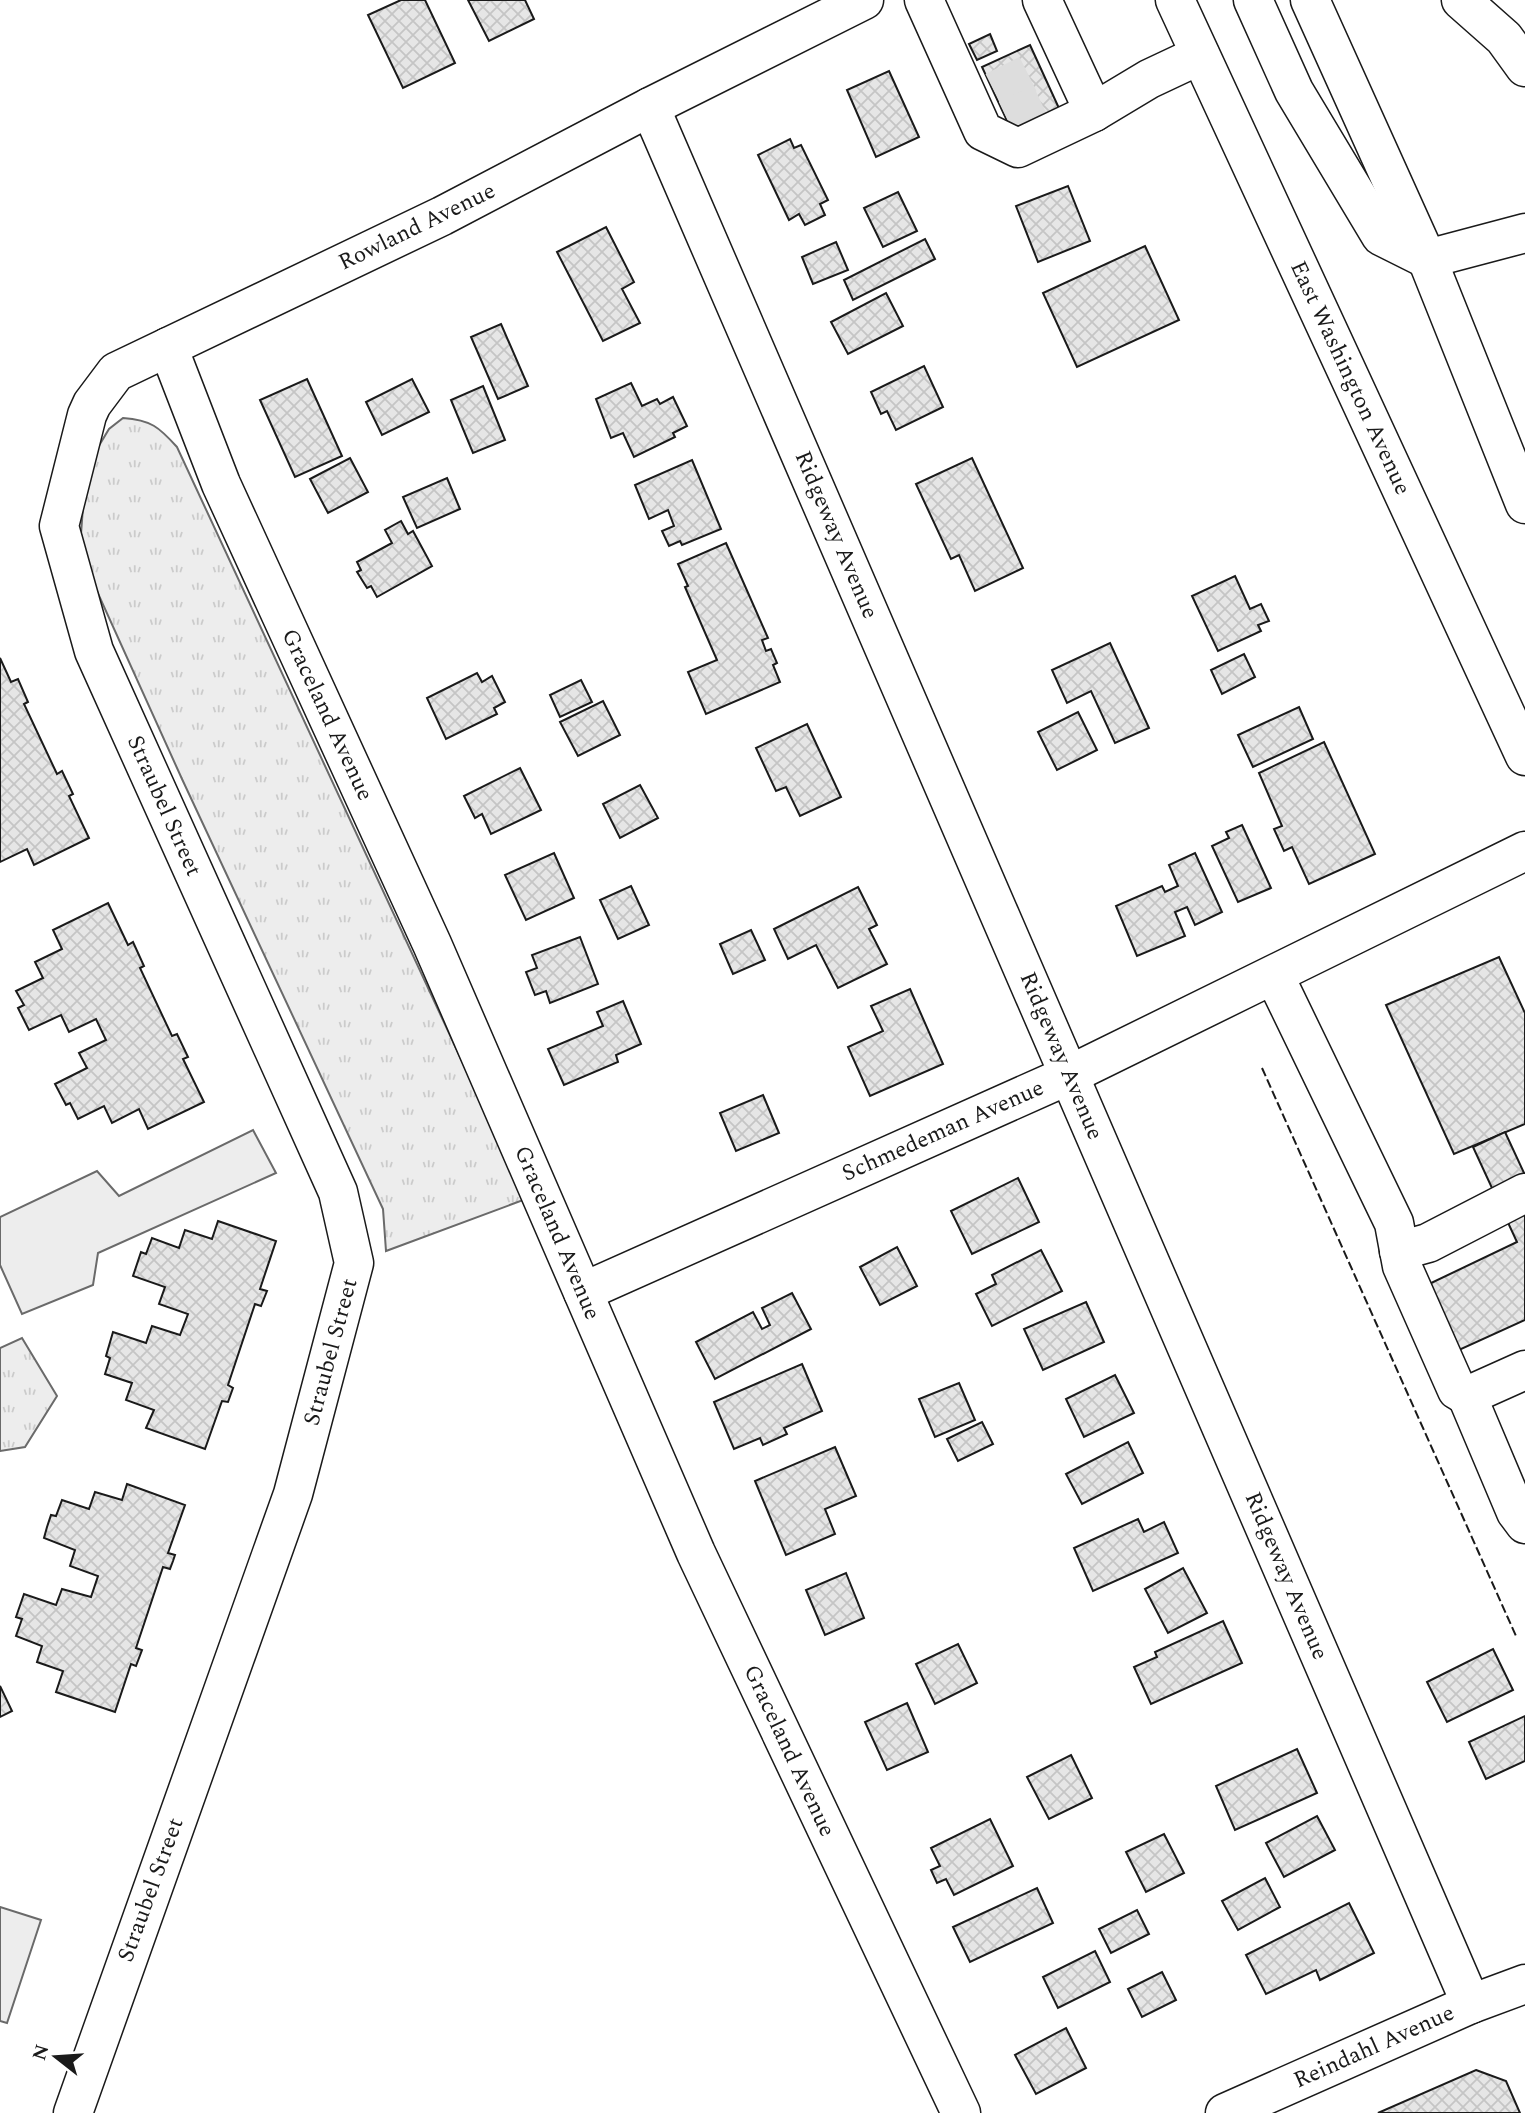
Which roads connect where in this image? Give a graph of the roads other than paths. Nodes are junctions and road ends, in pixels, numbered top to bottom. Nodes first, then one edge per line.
1 (863, 0) edge
2 (924, 0) edge
3 (1042, 0) edge
4 (1175, 0) edge
5 (1253, 0) edge
6 (1461, 0) edge
7 (1313, 2) edge
8 (1200, 55) junction
9 (1525, 67) edge
10 (1067, 83) junction
11 (650, 107) junction
12 (1525, 233) edge
13 (1427, 259) junction
14 (168, 347) junction
15 (1525, 504) edge
16 (59, 527) joint
17 (1525, 757) edge
18 (1525, 851) edge
19 (1274, 975) junction
20 (1069, 1075) junction
21 (1525, 1193) edge
22 (1399, 1251) junction
23 (583, 1292) junction
24 (1525, 1370) edge
25 (1467, 1396) junction
26 (1511, 1476) edge
27 (1525, 1524) edge
28 (1525, 1984) edge
29 (1471, 2004) junction
30 (73, 2113) edge
31 (961, 2113) edge
32 (1225, 2113) edge

1 - 11 street, Rowland Avenue
2 - 10 street
3 - 10 street
4 - 8 street, East Washington Avenue
5 - 13 street
6 - 9 street
7 - 13 street
8 - 10 street
8 - 17 street, East Washington Avenue
11 - 14 street, Rowland Avenue
11 - 20 street, Ridgeway Avenue
12 - 13 street
13 - 15 street
14 - 16 street, Rowland Avenue
14 - 23 street, Graceland Avenue
16 - 30 street, Straubel Street
18 - 19 street, Schmedeman Avenue
19 - 20 street, Schmedeman Avenue
19 - 22 street
20 - 23 street, Schmedeman Avenue
20 - 29 street, Ridgeway Avenue
21 - 22 street
22 - 25 street
23 - 31 street, Graceland Avenue
24 - 25 street
25 - 26 street
26 - 27 street
28 - 29 street, Reindahl Avenue
29 - 32 street, Reindahl Avenue

